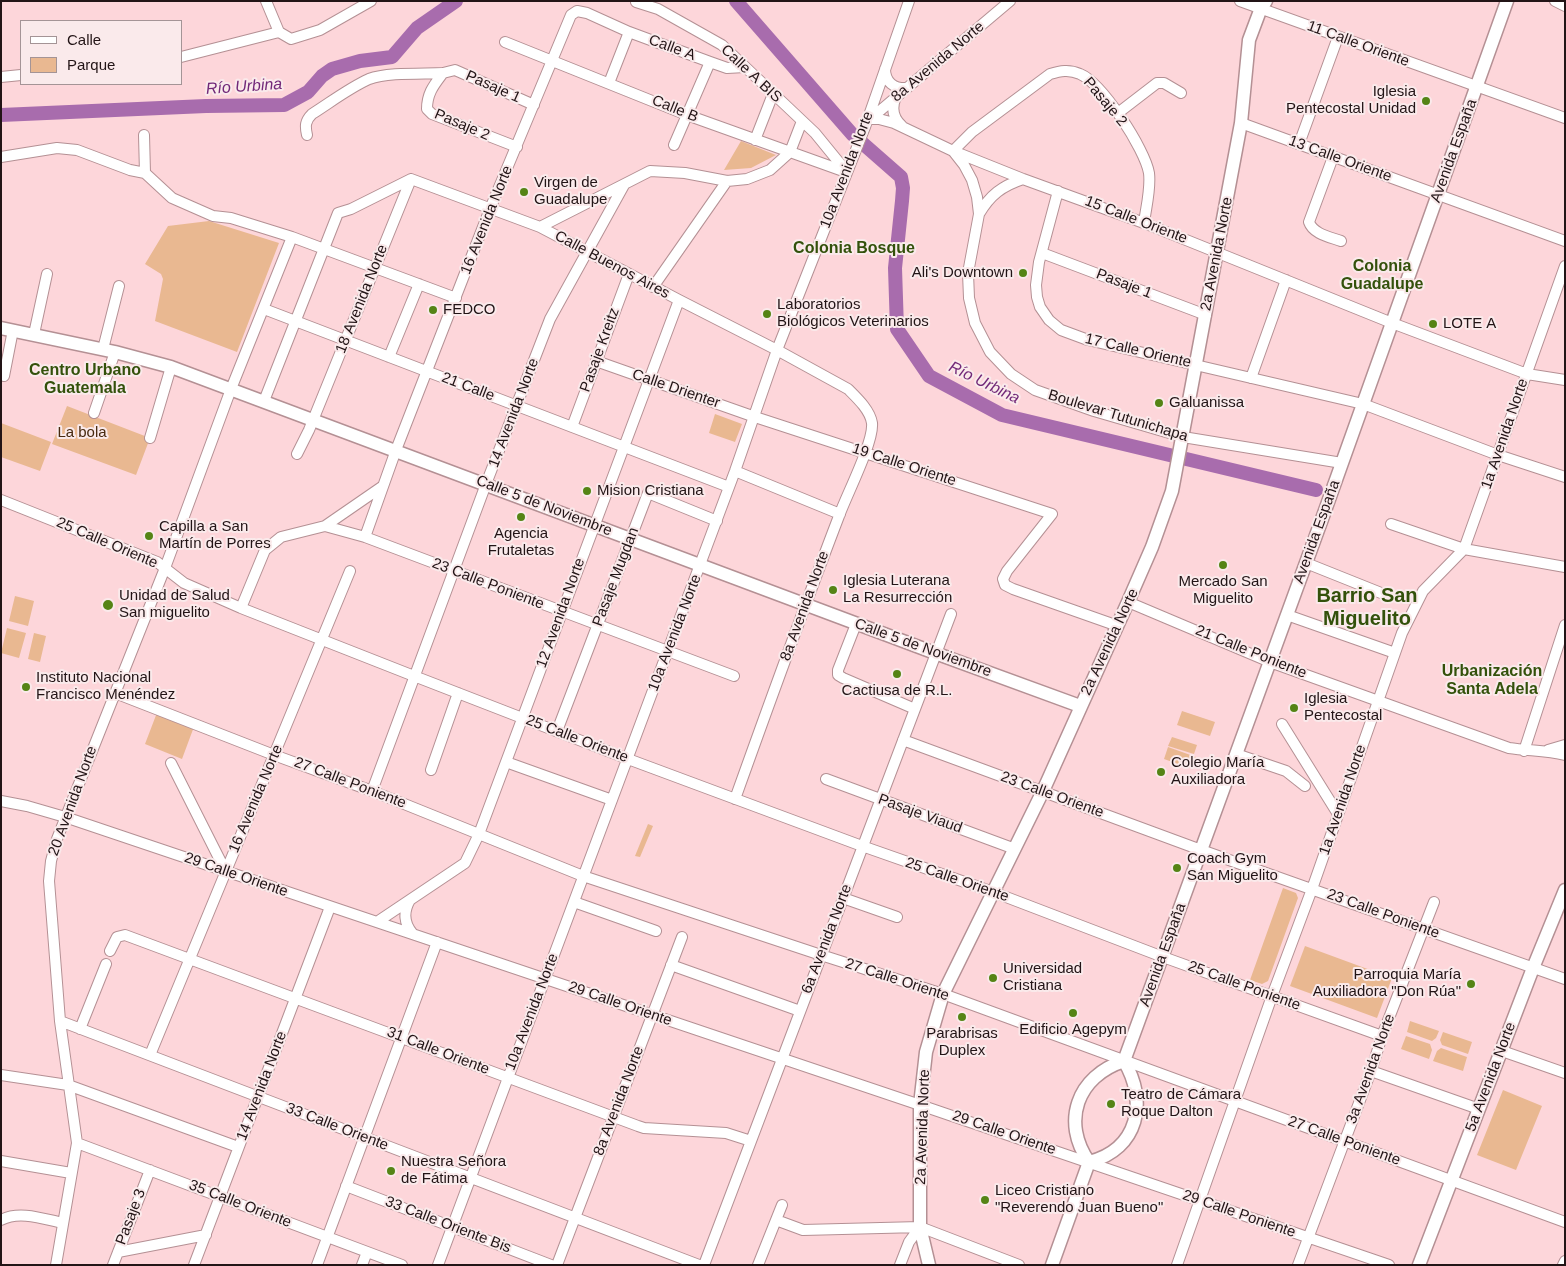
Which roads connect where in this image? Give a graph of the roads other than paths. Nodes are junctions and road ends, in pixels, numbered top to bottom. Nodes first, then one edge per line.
1 (266, 1) edge
2 (371, 1) edge
3 (1010, 1) edge
4 (1240, 1) edge
5 (1508, 1) edge
6 (1555, 1) edge
7 (636, 2) dead end
8 (908, 2) edge
9 (1263, 5) edge
10 (1565, 6) edge
11 (279, 32) junction
12 (628, 32) junction
13 (1338, 37) junction
14 (505, 42) dead end
15 (182, 57) edge
16 (551, 61) junction
17 (710, 62) junction
18 (745, 67) junction
19 (885, 69) junction
20 (443, 72) junction
21 (20, 75) edge
22 (1, 77) edge
23 (609, 83) junction
24 (1477, 87) junction
25 (878, 88) junction
26 (907, 88) junction
27 (430, 89) joint
28 (1181, 93) dead end
29 (773, 94) junction
30 (896, 96) junction
31 (534, 105) junction
32 (881, 110) junction
33 (1118, 113) junction
34 (687, 115) junction
35 (1565, 118) edge
36 (802, 121) junction
37 (867, 123) junction
38 (894, 123) junction
39 (1241, 123) junction
40 (907, 129) junction
41 (144, 135) dead end
42 (307, 135) dead end
43 (755, 140) junction
44 (1299, 144) junction
45 (674, 145) dead end
46 (517, 147) junction
47 (790, 152) junction
48 (953, 152) junction
49 (1, 157) edge
50 (1333, 157) junction
51 (846, 172) junction
52 (145, 173) junction
53 (411, 179) junction
54 (1023, 179) junction
55 (727, 181) junction
56 (624, 184) junction
57 (1058, 191) junction
58 (1438, 194) junction
59 (490, 209) junction
60 (979, 214) junction
61 (1144, 223) junction
62 (540, 227) junction
63 (292, 237) junction
64 (1565, 240) edge
65 (1341, 241) dead end
66 (324, 249) junction
67 (587, 252) junction
68 (1218, 252) junction
69 (1042, 253) junction
70 (1565, 266) edge
71 (374, 268) junction
72 (47, 274) dead end
73 (629, 274) junction
74 (1286, 280) junction
75 (419, 284) junction
76 (119, 286) dead end
77 (653, 287) junction
78 (456, 298) junction
79 (679, 300) junction
80 (264, 309) junction
81 (1206, 315) junction
82 (296, 322) junction
83 (1392, 323) junction
84 (7, 329) edge
85 (34, 334) junction
86 (345, 340) junction
87 (109, 350) junction
88 (777, 350) junction
89 (390, 357) junction
90 (596, 362) junction
91 (1197, 365) junction
92 (172, 367) junction
93 (427, 372) junction
94 (1526, 374) junction
95 (4, 376) dead end
96 (1251, 378) junction
97 (649, 380) junction
98 (1565, 380) edge
99 (231, 389) junction
100 (264, 401) junction
101 (1363, 404) junction
102 (516, 406) junction
103 (94, 413) dead end
104 (868, 414) joint
105 (755, 417) junction
106 (313, 419) junction
107 (572, 427) junction
108 (150, 438) dead end
109 (1182, 443) junction
110 (624, 447) junction
111 (396, 450) junction
112 (865, 453) junction
113 (297, 454) dead end
114 (1498, 455) junction
115 (1342, 463) junction
116 (735, 471) junction
117 (1565, 477) edge
118 (486, 484) junction
119 (383, 486) junction
120 (729, 487) junction
121 (1, 500) edge
122 (840, 514) junction
123 (717, 521) junction
124 (1391, 524) dead end
125 (325, 526) junction
126 (594, 526) junction
127 (366, 538) junction
128 (630, 539) junction
129 (1464, 549) junction
130 (1306, 563) junction
131 (700, 565) junction
132 (1565, 567) edge
133 (165, 568) junction
134 (350, 571) dead end
135 (454, 571) junction
136 (1386, 595) dead end
137 (1128, 602) junction
138 (805, 604) junction
139 (241, 608) junction
140 (562, 612) junction
141 (951, 614) dead end
142 (1287, 615) junction
143 (856, 624) junction
144 (1565, 625) edge
145 (598, 626) junction
146 (1118, 626) junction
147 (322, 640) junction
148 (668, 652) junction
149 (935, 653) junction
150 (1395, 653) junction
151 (1270, 662) junction
152 (414, 676) junction
153 (734, 676) dead end
154 (115, 693) junction
155 (458, 693) junction
156 (1378, 701) junction
157 (1080, 706) junction
158 (915, 709) junction
159 (522, 718) junction
160 (1282, 724) dead end
161 (557, 731) junction
162 (903, 740) junction
163 (1565, 745) edge
164 (1524, 750) junction
165 (1545, 751) junction
166 (1236, 754) junction
167 (274, 755) junction
168 (1565, 755) edge
169 (628, 759) junction
170 (506, 762) junction
171 (171, 763) dead end
172 (431, 770) dead end
173 (826, 779) dead end
174 (1305, 786) dead end
175 (372, 791) junction
176 (1043, 791) junction
177 (735, 799) junction
178 (612, 800) junction
179 (881, 800) junction
180 (1, 801) edge
181 (1338, 814) junction
182 (65, 817) junction
183 (479, 834) junction
184 (862, 846) junction
185 (1015, 849) junction
186 (1201, 850) junction
187 (226, 872) junction
188 (583, 876) junction
189 (1312, 889) junction
190 (1565, 890) edge
191 (994, 892) junction
192 (843, 898) junction
193 (411, 900) junction
194 (574, 902) junction
195 (1434, 902) dead end
196 (330, 907) junction
197 (897, 917) dead end
198 (377, 922) junction
199 (1424, 929) junction
200 (656, 931) dead end
201 (413, 934) junction
202 (682, 937) dead end
203 (437, 942) junction
204 (110, 951) dead end
205 (821, 955) junction
206 (1163, 957) junction
207 (190, 958) junction
208 (106, 964) dead end
209 (670, 965) junction
210 (1533, 968) junction
211 (544, 978) junction
212 (1565, 979) edge
213 (943, 994) junction
214 (1272, 996) junction
215 (296, 998) junction
216 (800, 1011) junction
217 (652, 1014) junction
218 (60, 1021) junction
219 (80, 1029) junction
220 (1382, 1036) junction
221 (401, 1038) junction
222 (1502, 1050) junction
223 (150, 1056) junction
224 (782, 1058) junction
225 (1124, 1061) junction
226 (1371, 1071) junction
227 (1565, 1073) edge
228 (1, 1075) edge
229 (508, 1077) junction
230 (68, 1085) junction
231 (258, 1096) junction
232 (1235, 1101) junction
233 (920, 1105) junction
234 (1479, 1109) junction
235 (613, 1117) junction
236 (364, 1137) junction
237 (751, 1141) junction
238 (1344, 1141) junction
239 (77, 1143) junction
240 (238, 1147) junction
241 (1, 1161) edge
242 (1089, 1162) junction
243 (150, 1170) junction
244 (72, 1173) junction
245 (470, 1178) junction
246 (1452, 1180) junction
247 (346, 1186) junction
248 (220, 1197) junction
249 (1200, 1201) junction
250 (782, 1205) dead end
251 (575, 1217) junction
252 (1, 1220) edge
253 (776, 1220) junction
254 (1565, 1222) edge
255 (63, 1223) junction
256 (452, 1227) junction
257 (920, 1227) junction
258 (206, 1235) junction
259 (327, 1237) junction
260 (1308, 1238) junction
261 (118, 1252) junction
262 (367, 1252) junction
263 (56, 1265) edge
264 (113, 1265) edge
265 (194, 1265) edge
266 (317, 1265) edge
267 (362, 1265) edge
268 (402, 1265) edge
269 (438, 1265) edge
270 (551, 1265) edge
271 (557, 1265) edge
272 (699, 1265) edge
273 (704, 1265) edge
274 (758, 1265) edge
275 (900, 1265) edge
276 (928, 1265) edge
277 (1020, 1265) edge
278 (1052, 1265) edge
279 (1177, 1265) edge
280 (1298, 1265) edge
281 (1389, 1265) edge
282 (1419, 1265) edge

1 - 11 street
2 - 11 street
3 - 26 street, 8a Avenida Norte
4 - 9 street, 11 Calle Oriente
5 - 24 main road, Avenida España
6 - 10 street
7 - 18 street, Calle A BIS
8 - 19 street, 10a Avenida Norte
9 - 13 street, 11 Calle Oriente
9 - 39 main road, 2a Avenida Norte
11 - 15 street
12 - 16 street, 16 Avenida Norte
12 - 17 street, Calle A
12 - 23 street
13 - 24 street, 11 Calle Oriente
13 - 44 street
14 - 16 street, Calle B
16 - 23 street, Calle B
16 - 31 street, 16 Avenida Norte
17 - 18 street, Calle A
17 - 34 street
18 - 29 street, Calle A BIS
19 - 25 street, 10a Avenida Norte
19 - 26 street
20 - 27 street, Pasaje 1
20 - 31 street, Pasaje 1
20 - 42 street
21 - 22 street
23 - 34 street, Calle B
24 - 35 street, 11 Calle Oriente
24 - 58 main road, Avenida España
25 - 32 street
25 - 37 street, 10a Avenida Norte
26 - 30 street, 8a Avenida Norte
27 - 46 street, Pasaje 2
28 - 33 street
29 - 36 street, Calle A BIS
29 - 43 street
30 - 32 street, 8a Avenida Norte
30 - 40 street, 15 Calle Oriente
31 - 46 street, 16 Avenida Norte
32 - 37 street, 8a Avenida Norte
32 - 38 street
33 - 48 street, Pasaje 2
33 - 61 street, Pasaje 2
34 - 43 street, Calle B
34 - 45 street
36 - 47 street
36 - 51 street, Calle A BIS
37 - 38 street, 15 Calle Oriente
37 - 51 street, 10a Avenida Norte
38 - 40 street, 15 Calle Oriente
39 - 44 street, 13 Calle Oriente
39 - 68 main road, 2a Avenida Norte
40 - 48 street, 15 Calle Oriente
41 - 52 street
43 - 47 street, Calle B
44 - 50 street, 13 Calle Oriente
46 - 59 street, 16 Avenida Norte
47 - 51 street, Calle B
47 - 55 street
48 - 54 street, 15 Calle Oriente
48 - 60 street, Boulevar Tutunichapa
49 - 52 street
50 - 58 street, 13 Calle Oriente
50 - 65 street
51 - 88 street, 10a Avenida Norte
52 - 63 street
53 - 59 street, Calle Buenos Aires
53 - 66 street
53 - 71 street, 18 Avenida Norte
54 - 57 street, 15 Calle Oriente
54 - 60 street, Boulevar Tutunichapa
55 - 56 street
55 - 77 street
56 - 62 street
56 - 67 street, 14 Avenida Norte
57 - 61 street, 15 Calle Oriente
57 - 69 street, 17 Calle Oriente
58 - 64 street, 13 Calle Oriente
58 - 83 main road, Avenida España
59 - 62 street, Calle Buenos Aires
59 - 78 street, 16 Avenida Norte
60 - 109 street, Boulevar Tutunichapa
61 - 68 street, 15 Calle Oriente
62 - 67 street, Calle Buenos Aires
63 - 66 street
63 - 80 street, 20 Avenida Norte
66 - 71 street
66 - 82 street
67 - 73 street, Calle Buenos Aires
67 - 102 street, 14 Avenida Norte
68 - 74 street, 15 Calle Oriente
68 - 81 main road, 2a Avenida Norte
69 - 81 street, Pasaje 1
69 - 91 street, 17 Calle Oriente
70 - 94 street, 1a Avenida Norte
71 - 75 street
71 - 86 street, 18 Avenida Norte
72 - 85 street
73 - 77 street, Calle Buenos Aires
73 - 90 street, Pasaje Kreitz
74 - 83 street, 15 Calle Oriente
74 - 96 street
75 - 78 street
75 - 89 street
76 - 87 street
77 - 79 street, Calle Buenos Aires
78 - 93 street, 16 Avenida Norte
79 - 88 street, Calle Buenos Aires
79 - 97 street, 12 Avenida Norte
80 - 82 street, 21 Calle
80 - 99 street, 20 Avenida Norte
81 - 91 main road, 2a Avenida Norte
82 - 86 street, 21 Calle
82 - 100 street
83 - 94 street, 15 Calle Oriente
83 - 101 main road, Avenida España
84 - 85 main road, Calle 5 de Noviembre
84 - 95 street
85 - 87 main road, Calle 5 de Noviembre
86 - 89 street, 21 Calle
86 - 106 street, 18 Avenida Norte
87 - 92 main road, Calle 5 de Noviembre
87 - 103 street
88 - 104 street, Calle Buenos Aires
88 - 105 street, 10a Avenida Norte
89 - 93 street, 21 Calle
90 - 97 street, Calle Drienter
90 - 107 street, Pasaje Kreitz
91 - 96 street, 17 Calle Oriente
91 - 109 main road, 2a Avenida Norte
92 - 99 main road, Calle 5 de Noviembre
92 - 108 street
93 - 102 street, 21 Calle
93 - 111 street, 16 Avenida Norte
94 - 98 street, 15 Calle Oriente
94 - 114 street, 1a Avenida Norte
96 - 101 street, 17 Calle Oriente
97 - 105 street, Calle Drienter
97 - 110 street, 12 Avenida Norte
99 - 100 main road, Calle 5 de Noviembre
99 - 133 street, 20 Avenida Norte
100 - 106 main road, Calle 5 de Noviembre
101 - 114 street, 17 Calle Oriente
101 - 115 main road, Avenida España
102 - 107 street, 21 Calle
102 - 118 street, 14 Avenida Norte
104 - 112 street, 8a Avenida Norte
105 - 112 street, 19 Calle Oriente
105 - 116 street, 10a Avenida Norte
106 - 111 main road, Calle 5 de Noviembre
106 - 113 street, 18 Avenida Norte
107 - 110 street, 21 Calle
109 - 115 street, Boulevar Tutunichapa
109 - 137 main road, 2a Avenida Norte
110 - 120 street, 21 Calle
110 - 126 street, 12 Avenida Norte
111 - 118 main road, Calle 5 de Noviembre
111 - 119 street, 16 Avenida Norte
112 - 122 street, 8a Avenida Norte
112 - 146 street, 19 Calle Oriente
114 - 117 street, 17 Calle Oriente
114 - 129 street, 1a Avenida Norte
115 - 130 main road, Avenida España
116 - 120 street, 10a Avenida Norte
116 - 122 street
118 - 126 main road, Calle 5 de Noviembre
118 - 135 street, 14 Avenida Norte
119 - 125 street
119 - 127 street, 16 Avenida Norte
120 - 123 street, 10a Avenida Norte
121 - 133 street, 25 Calle Oriente
122 - 138 street, 8a Avenida Norte
123 - 128 street, Pasaje Mugdan
123 - 131 street, 10a Avenida Norte
124 - 129 street
125 - 127 street, 23 Calle Poniente
125 - 139 street
126 - 128 main road, Calle 5 de Noviembre
126 - 140 street, 12 Avenida Norte
127 - 135 street, 23 Calle Poniente
128 - 131 main road, Calle 5 de Noviembre
128 - 145 street, Pasaje Mugdan
129 - 132 street
129 - 150 street, 1a Avenida Norte
130 - 136 street
130 - 142 main road, Avenida España
131 - 138 main road, Calle 5 de Noviembre
131 - 148 street, 10a Avenida Norte
133 - 139 street, 25 Calle Oriente
133 - 154 street, 20 Avenida Norte
134 - 147 street, 16 Avenida Norte
135 - 140 street, 23 Calle Poniente
135 - 152 street, 14 Avenida Norte
137 - 146 main road, 2a Avenida Norte
137 - 151 street, 21 Calle Poniente
138 - 143 main road, Calle 5 de Noviembre
138 - 177 street, 8a Avenida Norte
139 - 147 street, 25 Calle Oriente
140 - 145 street, 23 Calle Poniente
140 - 159 street, 12 Avenida Norte
141 - 149 street, 6a Avenida Norte
142 - 150 street
142 - 151 main road, Avenida España
143 - 149 main road, Calle 5 de Noviembre
143 - 158 street
144 - 164 street
145 - 148 street, 23 Calle Poniente
145 - 161 street, Pasaje Mugdan
146 - 157 main road, 2a Avenida Norte
147 - 152 street, 25 Calle Oriente
147 - 167 street, 16 Avenida Norte
148 - 153 street, 23 Calle Poniente
148 - 169 street, 10a Avenida Norte
149 - 157 main road, Calle 5 de Noviembre
149 - 158 street, 6a Avenida Norte
150 - 156 street, 1a Avenida Norte
151 - 156 street, 21 Calle Poniente
151 - 166 main road, Avenida España
152 - 155 street, 25 Calle Oriente
152 - 175 street, 14 Avenida Norte
154 - 167 street, 27 Calle Poniente
154 - 182 street, 20 Avenida Norte
155 - 159 street, 25 Calle Oriente
155 - 172 street
156 - 164 street, 21 Calle Poniente
156 - 181 street, 1a Avenida Norte
157 - 176 main road, 2a Avenida Norte
158 - 162 street, 6a Avenida Norte
159 - 161 street, 25 Calle Oriente
159 - 170 street, 12 Avenida Norte
160 - 181 street
161 - 169 street, 25 Calle Oriente
162 - 176 street, 23 Calle Oriente
162 - 179 street, 6a Avenida Norte
163 - 165 street, 21 Calle Poniente
164 - 165 street, 21 Calle Poniente
165 - 168 street, 21 Calle Poniente
166 - 174 street
166 - 186 main road, Avenida España
167 - 175 street, 27 Calle Poniente
167 - 187 street, 16 Avenida Norte
169 - 177 street, 25 Calle Oriente
169 - 178 street, 10a Avenida Norte
170 - 178 street
170 - 183 street, 12 Avenida Norte
171 - 187 street
173 - 179 street, Pasaje Viaud
175 - 183 street, 27 Calle Poniente
176 - 185 main road, 2a Avenida Norte
176 - 186 street, 23 Calle Oriente
177 - 184 street, 25 Calle Oriente
178 - 188 street, 10a Avenida Norte
179 - 184 street, 6a Avenida Norte
179 - 185 street, Pasaje Viaud
180 - 182 street, 29 Calle Oriente
181 - 189 street, 1a Avenida Norte
182 - 187 street, 29 Calle Oriente
182 - 218 street, 20 Avenida Norte
183 - 188 street, 27 Calle Poniente
183 - 193 street, 12 Avenida Norte
184 - 191 street, 25 Calle Oriente
184 - 192 street, 6a Avenida Norte
185 - 191 main road, 2a Avenida Norte
186 - 189 street, 23 Calle Poniente
186 - 206 main road, Avenida España
187 - 196 street, 29 Calle Oriente
187 - 207 street, 16 Avenida Norte
188 - 194 street, 10a Avenida Norte
188 - 205 street, 27 Calle Oriente
189 - 199 street, 23 Calle Poniente
189 - 214 street, 1a Avenida Norte
190 - 210 main road, 5a Avenida Norte
191 - 206 street, 25 Calle Oriente
191 - 213 main road, 2a Avenida Norte
192 - 197 street
192 - 205 street, 6a Avenida Norte
193 - 198 street, 12 Avenida Norte
193 - 201 street
194 - 200 street
194 - 211 street, 10a Avenida Norte
195 - 199 street, 3a Avenida Norte
196 - 198 street, 29 Calle Oriente
196 - 215 street, 14 Avenida Norte
198 - 201 street, 29 Calle Oriente
199 - 210 street, 23 Calle Poniente
199 - 220 street, 3a Avenida Norte
201 - 203 street, 29 Calle Oriente
202 - 209 street, 8a Avenida Norte
203 - 211 street, 29 Calle Oriente
203 - 221 street
204 - 207 street, 31 Calle Oriente
205 - 213 street, 27 Calle Oriente
205 - 216 street, 6a Avenida Norte
206 - 214 street, 25 Calle Poniente
206 - 225 main road, Avenida España
207 - 215 street, 31 Calle Oriente
207 - 223 street, 16 Avenida Norte
208 - 219 street
209 - 216 street
209 - 217 street, 8a Avenida Norte
210 - 212 street, 23 Calle Poniente
210 - 222 main road, 5a Avenida Norte
211 - 217 street, 29 Calle Oriente
211 - 229 street, 10a Avenida Norte
213 - 225 street, 27 Calle Oriente
213 - 233 main road, 2a Avenida Norte
214 - 220 street, 25 Calle Poniente
214 - 232 street, 1a Avenida Norte
215 - 221 street, 31 Calle Oriente
215 - 231 street, 14 Avenida Norte
216 - 224 street, 6a Avenida Norte
217 - 224 street, 29 Calle Oriente
217 - 235 street, 8a Avenida Norte
218 - 219 street, 33 Calle Oriente
218 - 230 street, 20 Avenida Norte
219 - 223 street, 33 Calle Oriente
220 - 226 street, 3a Avenida Norte
221 - 229 street, 31 Calle Oriente
221 - 236 street
222 - 227 street
222 - 234 main road, 5a Avenida Norte
223 - 231 street, 33 Calle Oriente
224 - 233 street, 29 Calle Oriente
224 - 237 street, 6a Avenida Norte
225 - 232 street, 27 Calle Poniente
225 - 242 main road
225 - 242 main road
226 - 234 street
226 - 238 street, 3a Avenida Norte
228 - 230 street
229 - 235 street, 31 Calle Oriente
229 - 245 street, 10a Avenida Norte
230 - 239 street, 20 Avenida Norte
230 - 240 street
231 - 236 street, 33 Calle Oriente
231 - 240 street, 14 Avenida Norte
232 - 238 street, 27 Calle Poniente
232 - 249 street, 1a Avenida Norte
233 - 242 street, 29 Calle Oriente
233 - 257 main road, 2a Avenida Norte
234 - 246 main road, 5a Avenida Norte
235 - 237 street, 31 Calle Oriente
235 - 251 street, 8a Avenida Norte
236 - 245 street, 33 Calle Oriente
236 - 247 street
237 - 273 street, 6a Avenida Norte
238 - 246 street, 27 Calle Poniente
238 - 260 street, 3a Avenida Norte
239 - 243 street, 35 Calle Oriente
239 - 244 street, 20 Avenida Norte
240 - 248 street, 14 Avenida Norte
241 - 244 street
242 - 249 street, 29 Calle Poniente
242 - 278 main road
243 - 248 street, 35 Calle Oriente
243 - 261 street, Pasaje 3
244 - 255 street, 20 Avenida Norte
245 - 251 street, 33 Calle Oriente
245 - 256 street, 10a Avenida Norte
246 - 254 street, 27 Calle Poniente
246 - 282 main road, 5a Avenida Norte
247 - 256 street, 33 Calle Oriente Bis
247 - 259 street
248 - 258 street, 14 Avenida Norte
248 - 259 street, 35 Calle Oriente
249 - 260 street, 29 Calle Poniente
249 - 279 street, 1a Avenida Norte
250 - 253 street
251 - 271 street, 8a Avenida Norte
251 - 272 street, 33 Calle Oriente
252 - 255 street
253 - 257 street
253 - 274 street
255 - 263 street, 20 Avenida Norte
256 - 269 street, 10a Avenida Norte
256 - 270 street, 33 Calle Oriente Bis
257 - 275 street
257 - 276 main road, 2a Avenida Norte
257 - 277 street
258 - 261 street
258 - 265 street, 14 Avenida Norte
259 - 262 street, 35 Calle Oriente
259 - 266 street
260 - 280 street, 3a Avenida Norte
260 - 281 street, 29 Calle Poniente
261 - 264 street, Pasaje 3
262 - 267 street
262 - 268 street, 35 Calle Oriente

